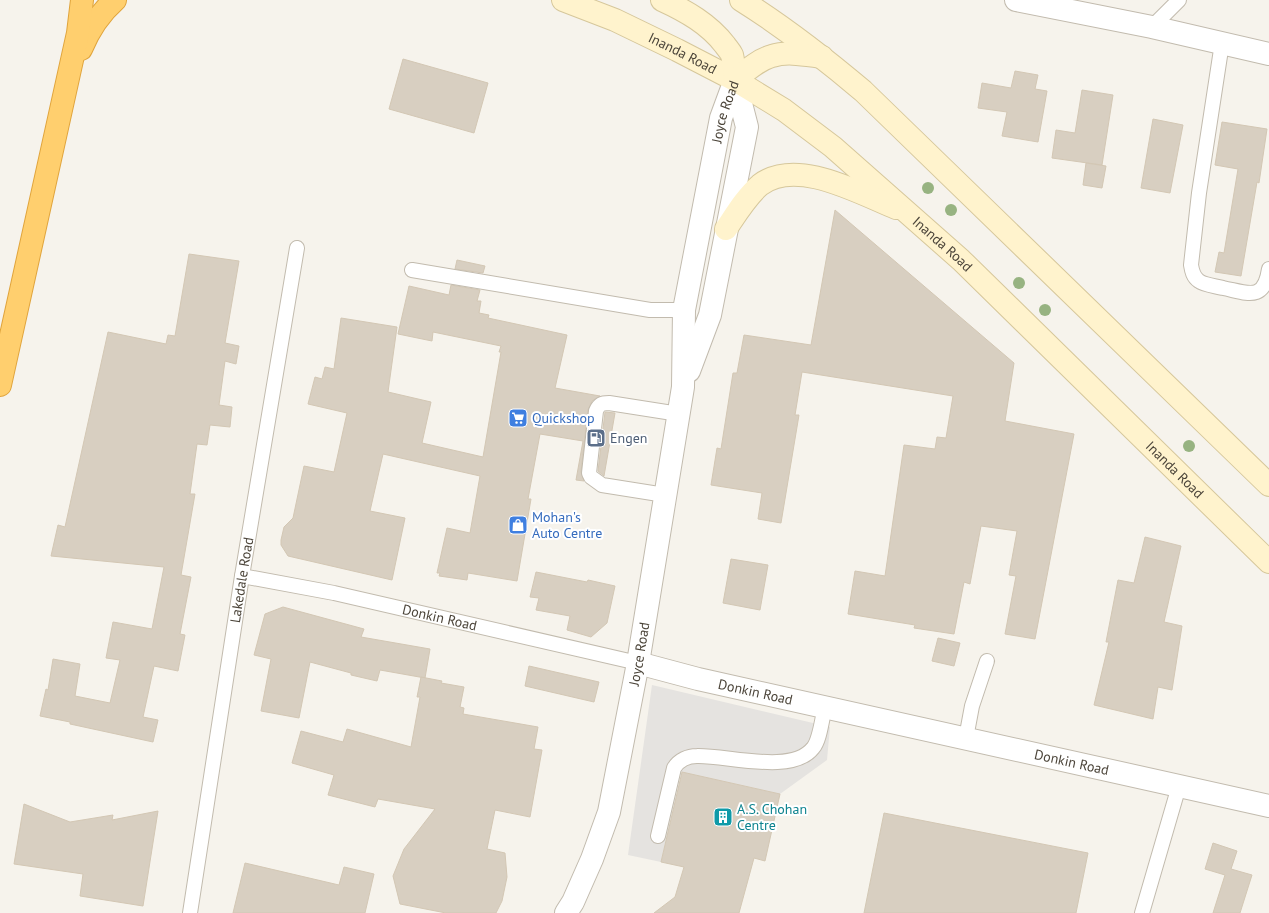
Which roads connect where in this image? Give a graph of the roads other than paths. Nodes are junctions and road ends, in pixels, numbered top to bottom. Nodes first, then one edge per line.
1 (82, 0) edge
2 (115, 0) edge
3 (563, 0) edge
4 (662, 0) edge
5 (741, 0) edge
6 (1179, 0) edge
7 (1021, 1) edge
8 (1152, 27) junction
9 (1222, 43) junction
10 (1269, 54) edge
11 (822, 57) junction
12 (69, 77) junction
13 (735, 80) junction
14 (908, 213) junction
15 (726, 229) junction
16 (297, 248) dead end
17 (1269, 269) edge
18 (412, 270) dead end
19 (684, 310) junction
20 (0, 385) edge
21 (683, 387) junction
22 (679, 414) junction
23 (1269, 485) edge
24 (666, 494) junction
25 (1269, 562) edge
26 (242, 576) junction
27 (987, 661) dead end
28 (638, 663) junction
29 (825, 707) junction
30 (966, 738) junction
31 (1180, 786) junction
32 (1269, 806) edge
33 (658, 836) dead end
34 (190, 913) edge
35 (566, 913) edge
36 (1142, 913) edge

1 - 12 highway
2 - 12 highway
3 - 13 main road, Inanda Road
4 - 13 main road
5 - 11 main road
6 - 8 lane
7 - 8 street
8 - 9 street
9 - 10 street
9 - 17 lane
11 - 13 main road
11 - 23 main road
12 - 20 highway
13 - 14 main road, Inanda Road
13 - 15 street, Joyce Road
13 - 19 street, Joyce Road
14 - 15 main road
14 - 25 main road, Inanda Road
15 - 21 street, Joyce Road
16 - 26 lane, Lakedale Road
18 - 19 lane
19 - 21 street, Joyce Road
21 - 22 street, Joyce Road
22 - 24 street, Joyce Road
22 - 24 lane
24 - 28 street, Joyce Road
26 - 28 lane, Donkin Road
26 - 34 lane, Lakedale Road
27 - 30 lane
28 - 29 street, Donkin Road
28 - 35 street, Joyce Road
29 - 30 street, Donkin Road
29 - 33 lane
30 - 31 street, Donkin Road
31 - 32 street, Donkin Road
31 - 36 lane

